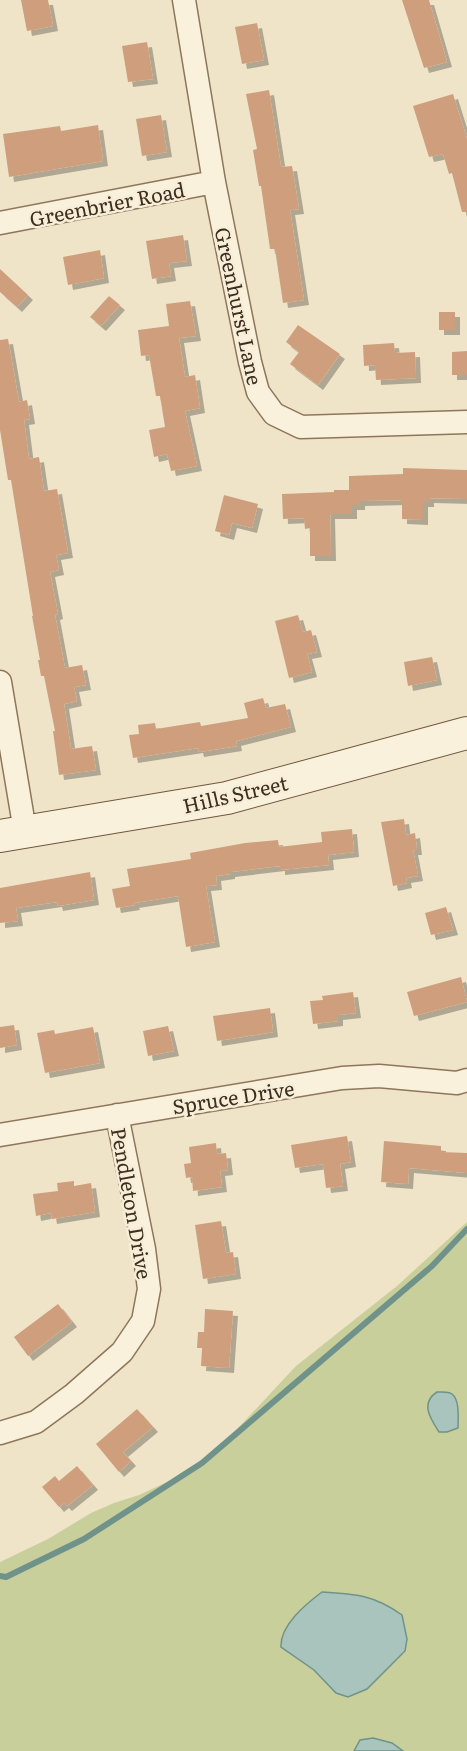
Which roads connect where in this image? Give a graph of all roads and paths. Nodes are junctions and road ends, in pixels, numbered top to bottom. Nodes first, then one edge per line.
1 (184, 0) edge
2 (214, 183) junction
3 (0, 223) edge
4 (467, 422) edge
5 (0, 682) edge
6 (467, 733) edge
7 (13, 833) edge
8 (467, 1080) edge
9 (117, 1115) junction
10 (0, 1135) edge
11 (0, 1433) edge

1 - 2 street, Greenhurst Lane
2 - 3 street, Greenbrier Road
2 - 4 street, Greenhurst Lane
5 - 7 street
6 - 7 street, Hills Street
8 - 9 street, Spruce Drive
9 - 10 street, Spruce Drive
9 - 11 street, Pendleton Drive

